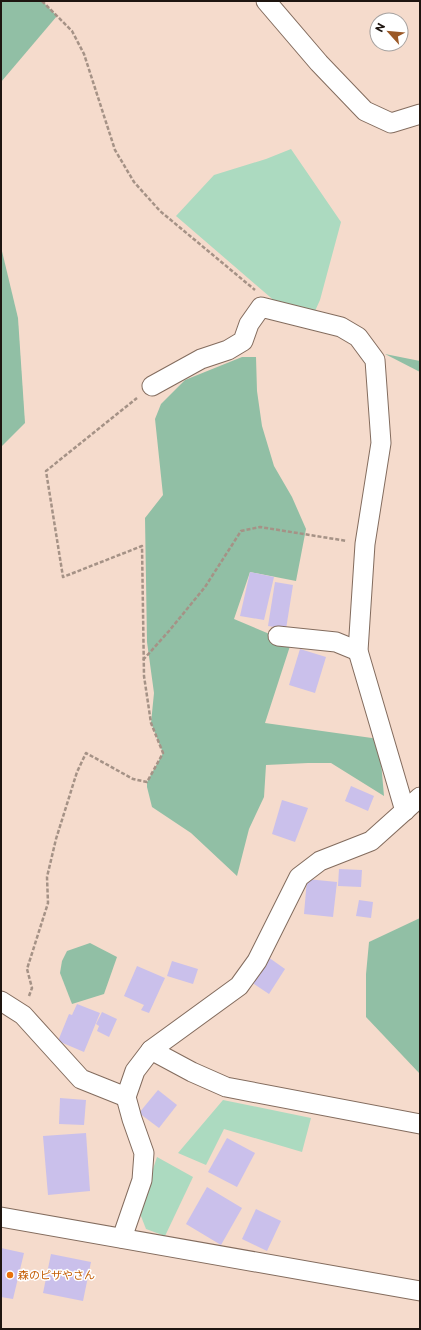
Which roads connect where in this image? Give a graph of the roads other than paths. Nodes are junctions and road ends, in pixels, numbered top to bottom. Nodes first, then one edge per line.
1 (266, 1) edge
2 (420, 114) edge
3 (152, 386) road end
4 (278, 636) dead end
5 (358, 651) junction
6 (420, 797) edge
7 (405, 810) junction
8 (1, 1001) edge
9 (151, 1050) junction
10 (126, 1097) junction
11 (420, 1124) edge
12 (1, 1218) edge
13 (122, 1238) junction
14 (420, 1291) edge

1 - 2 street
3 - 5 street
4 - 5 street
5 - 7 street
6 - 7 street
7 - 9 street
8 - 10 street
9 - 10 street
9 - 11 street
10 - 13 street
12 - 13 street
13 - 14 street

